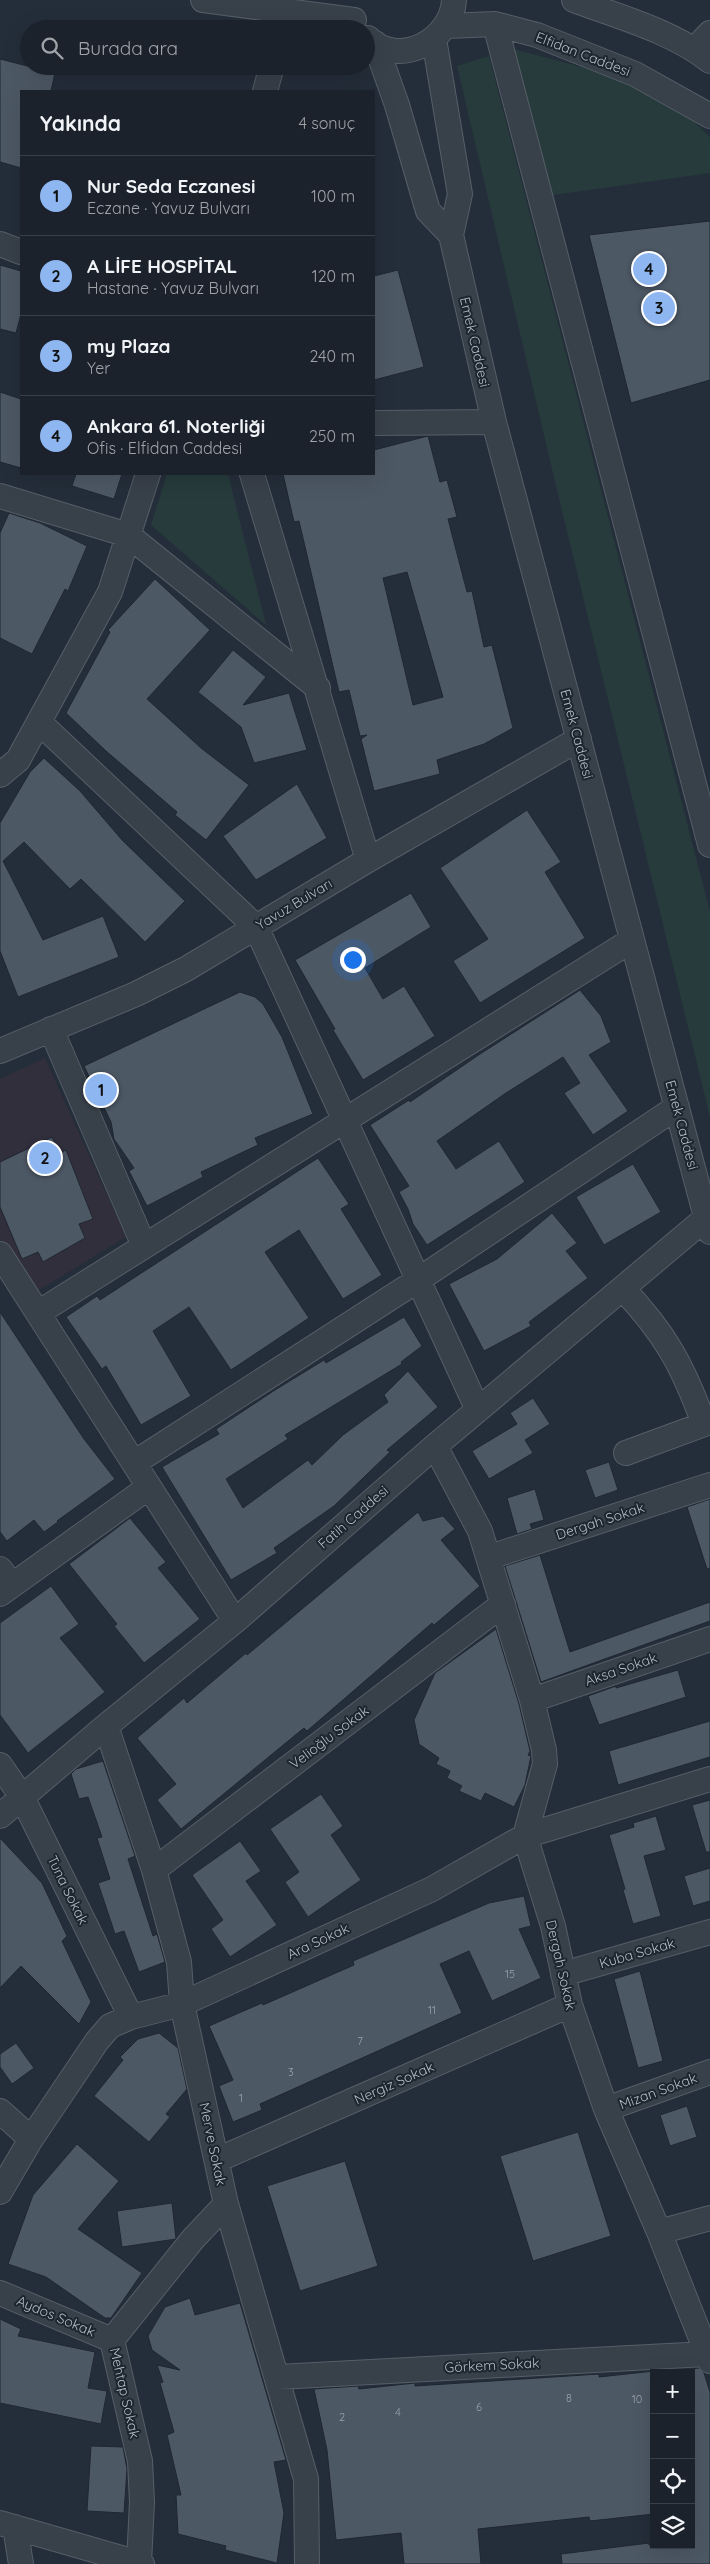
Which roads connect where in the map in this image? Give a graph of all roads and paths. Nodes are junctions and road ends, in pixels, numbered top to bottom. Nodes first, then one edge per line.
1 (203, 0) edge
2 (454, 0) edge
3 (574, 0) edge
4 (284, 20) edge
5 (495, 24) junction
6 (440, 32) junction
7 (375, 39) edge
8 (705, 48) edge
9 (375, 58) edge
10 (269, 75) edge
11 (265, 90) edge
12 (710, 116) edge
13 (451, 234) junction
14 (0, 244) edge
15 (20, 252) edge
16 (494, 422) junction
17 (375, 423) edge
18 (148, 475) edge
19 (252, 475) edge
20 (0, 496) edge
21 (128, 536) junction
22 (318, 688) junction
23 (39, 722) junction
24 (578, 739) junction
25 (0, 776) edge
26 (710, 845) edge
27 (368, 860) junction
28 (256, 927) junction
29 (632, 940) junction
30 (51, 1029) junction
31 (0, 1051) edge
32 (677, 1107) junction
33 (345, 1120) junction
34 (704, 1184) edge
35 (708, 1225) edge
36 (144, 1246) junction
37 (0, 1254) edge
38 (418, 1280) junction
39 (623, 1288) junction
40 (38, 1313) junction
41 (478, 1410) junction
42 (707, 1423) edge
43 (434, 1446) junction
44 (626, 1453) dead end
45 (134, 1463) junction
46 (710, 1485) edge
47 (149, 1487) junction
48 (490, 1557) junction
49 (4, 1583) edge
50 (503, 1604) junction
51 (235, 1621) junction
52 (710, 1639) edge
53 (532, 1700) junction
54 (106, 1726) junction
55 (0, 1765) edge
56 (710, 1779) edge
57 (22, 1797) junction
58 (1, 1813) edge
59 (525, 1836) junction
60 (154, 1870) junction
61 (710, 1932) edge
62 (563, 1974) junction
63 (182, 2004) junction
64 (570, 2005) junction
65 (131, 2017) junction
66 (710, 2072) edge
67 (606, 2110) junction
68 (0, 2111) edge
69 (31, 2139) junction
70 (218, 2160) junction
71 (0, 2192) edge
72 (226, 2204) junction
73 (710, 2218) edge
74 (659, 2232) junction
75 (0, 2293) edge
76 (112, 2340) junction
77 (708, 2358) edge
78 (278, 2377) junction
79 (8, 2525) edge
80 (21, 2564) edge
81 (140, 2564) edge
82 (307, 2564) edge

1 - 4 street
2 - 6 street, Emek Caddesi
3 - 8 street
5 - 6 street, Elfidan Caddesi
5 - 12 street, Elfidan Caddesi
5 - 26 street
6 - 7 street
6 - 13 street, Emek Caddesi
9 - 13 street
10 - 11 street
13 - 16 street, Emek Caddesi
14 - 15 street
16 - 17 street
16 - 24 street, Emek Caddesi
18 - 21 street
19 - 22 street
20 - 21 street
21 - 22 street
21 - 23 street
22 - 27 street
23 - 25 street
23 - 28 street
24 - 27 street, Yavuz Bulvarı
24 - 29 street, Emek Caddesi
27 - 28 street, Yavuz Bulvarı
28 - 30 street, Yavuz Bulvarı
28 - 33 street
29 - 32 street, Emek Caddesi
29 - 33 street
30 - 31 street, Yavuz Bulvarı
30 - 36 street
32 - 34 street, Emek Caddesi
32 - 38 street
33 - 36 street
33 - 38 street
34 - 35 street, Emek Caddesi
35 - 39 street, Fatih Caddesi
36 - 40 street
37 - 40 street
38 - 41 street
38 - 45 street
39 - 41 street, Fatih Caddesi
39 - 42 street
40 - 45 street
41 - 43 street, Fatih Caddesi
42 - 44 street
43 - 48 street
43 - 51 street, Fatih Caddesi
45 - 47 street
46 - 48 street, Dergah Sokak
47 - 49 street
47 - 51 street
48 - 50 street
50 - 53 street
50 - 60 street, Velioğlu Sokak
51 - 54 street, Fatih Caddesi
52 - 53 street, Aksa Sokak
53 - 59 street
54 - 57 street, Fatih Caddesi
54 - 60 street, Merve Sokak
55 - 57 street, Tuna Sokak
56 - 59 street, Ara Sokak
57 - 58 street, Fatih Caddesi
57 - 65 street, Tuna Sokak
59 - 62 street, Dergah Sokak
59 - 63 street, Ara Sokak
60 - 63 street, Merve Sokak
61 - 62 street, Kuba Sokak
62 - 64 street, Dergah Sokak
63 - 65 street, Ara Sokak
63 - 70 street, Merve Sokak
64 - 67 street, Dergah Sokak
64 - 70 street, Nergiz Sokak
65 - 69 street, Ara Sokak
66 - 67 street, Mizan Sokak
67 - 74 street, Dergah Sokak
68 - 69 street
69 - 71 street, Ara Sokak
70 - 72 street, Merve Sokak
72 - 76 street, Mehtap Sokak
72 - 78 street, Merve Sokak
73 - 74 street
74 - 77 street, Dergah Sokak
75 - 76 street, Aydos Sokak
76 - 81 street, Mehtap Sokak
77 - 78 street, Görkem Sokak
78 - 82 street, Merve Sokak
79 - 80 street
79 - 81 street

